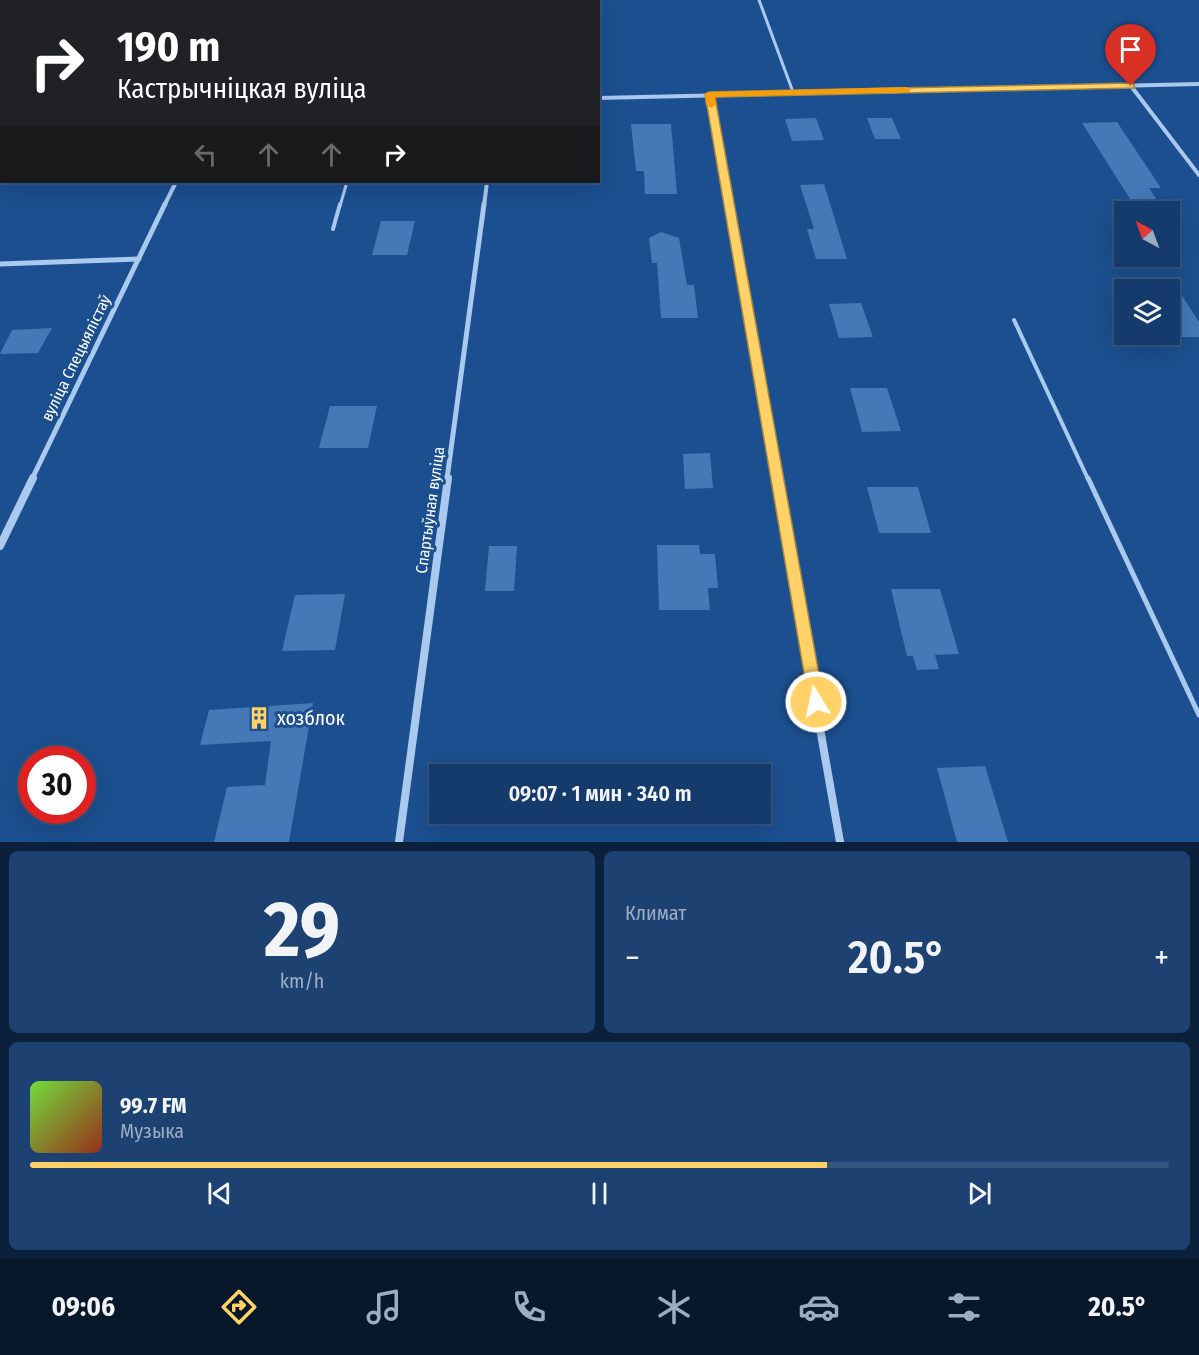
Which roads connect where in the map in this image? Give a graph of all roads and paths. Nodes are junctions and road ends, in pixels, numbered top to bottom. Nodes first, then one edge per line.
1 (759, 0) edge
2 (1199, 84) edge
3 (1131, 86) junction
4 (793, 92) junction
5 (709, 94) junction
6 (600, 98) edge
7 (1199, 175) edge
8 (176, 183) edge
9 (347, 183) edge
10 (487, 183) edge
11 (333, 229) dead end
12 (139, 259) junction
13 (0, 264) edge
14 (1014, 320) dead end
15 (0, 546) edge
16 (1199, 715) edge
17 (399, 842) edge
18 (840, 842) edge

1 - 4 lane
2 - 3 street
3 - 4 street
3 - 7 street
4 - 5 street
5 - 6 street
5 - 18 street
8 - 12 street, вуліца Спецыялістаў
9 - 11 lane
10 - 17 street, Спартыўная вуліца
12 - 13 street
12 - 15 street, вуліца Спецыялістаў
14 - 16 lane

